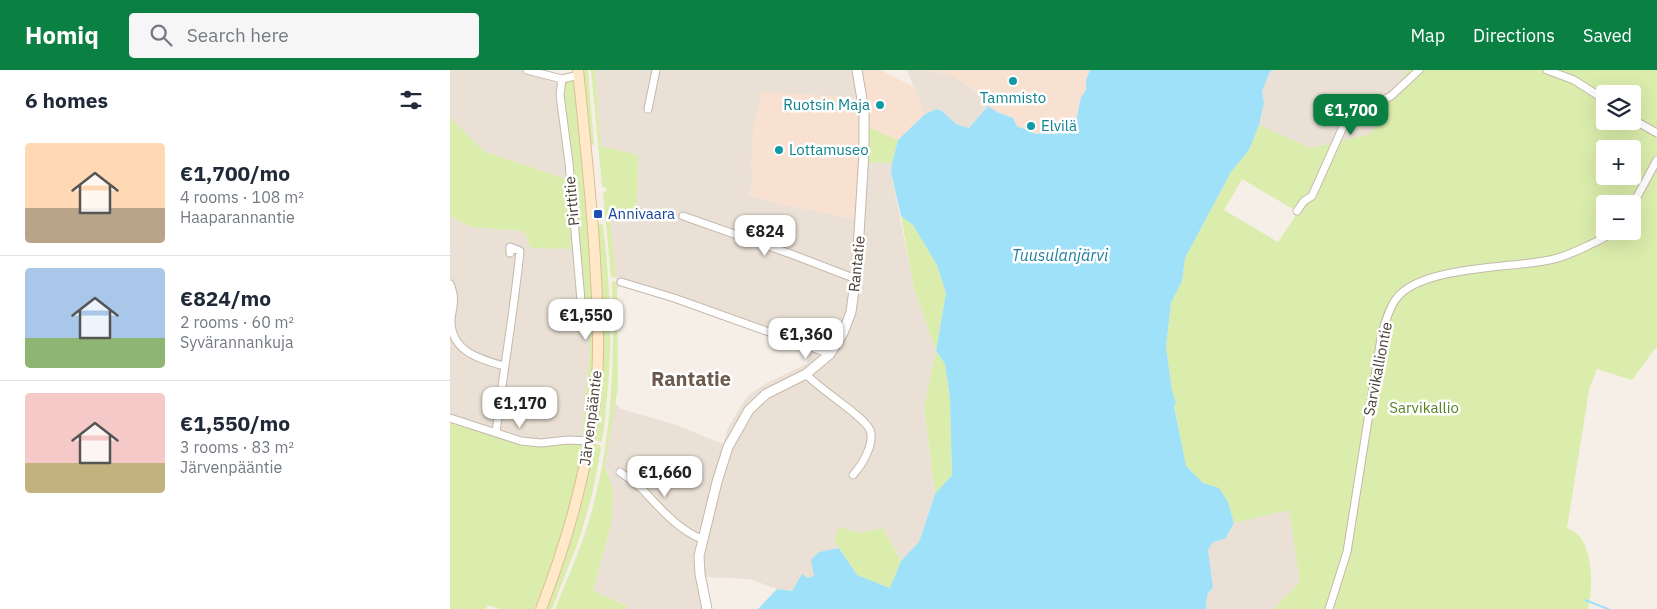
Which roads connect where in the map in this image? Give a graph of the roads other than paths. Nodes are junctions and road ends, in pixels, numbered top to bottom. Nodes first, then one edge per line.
1 (527, 70) edge
2 (656, 70) edge
3 (857, 70) edge
4 (1419, 70) edge
5 (1547, 70) edge
6 (579, 72) edge
7 (562, 79) junction
8 (1596, 94) edge
9 (648, 109) dead end
10 (1641, 124) edge
11 (1657, 133) edge
12 (1657, 160) edge
13 (1638, 195) edge
14 (1297, 211) dead end
15 (683, 216) dead end
16 (1600, 240) edge
17 (510, 253) dead end
18 (856, 279) junction
19 (621, 282) dead end
20 (450, 284) edge
21 (583, 323) dead end
22 (830, 354) junction
23 (504, 366) junction
24 (806, 374) junction
25 (450, 418) edge
26 (496, 432) junction
27 (590, 441) junction
28 (620, 472) dead end
29 (853, 475) dead end
30 (702, 539) junction
31 (540, 609) edge
32 (707, 609) edge
33 (1329, 609) edge

1 - 7 street
2 - 9 street
3 - 18 street, Rantatie
4 - 14 street
5 - 8 street
6 - 7 street
6 - 27 main road, Järvenpääntie
7 - 21 street, Pirttitie
10 - 11 street
12 - 13 street
15 - 18 street
16 - 33 street, Sarvikalliontie
17 - 23 street
18 - 22 street, Rantatie
19 - 22 street
20 - 23 street
22 - 24 street, Rantatie
23 - 26 street
24 - 29 street
24 - 30 street, Rantatie
25 - 26 street
26 - 27 street
27 - 31 main road, Järvenpääntie
28 - 30 street
30 - 32 street, Rantatie

